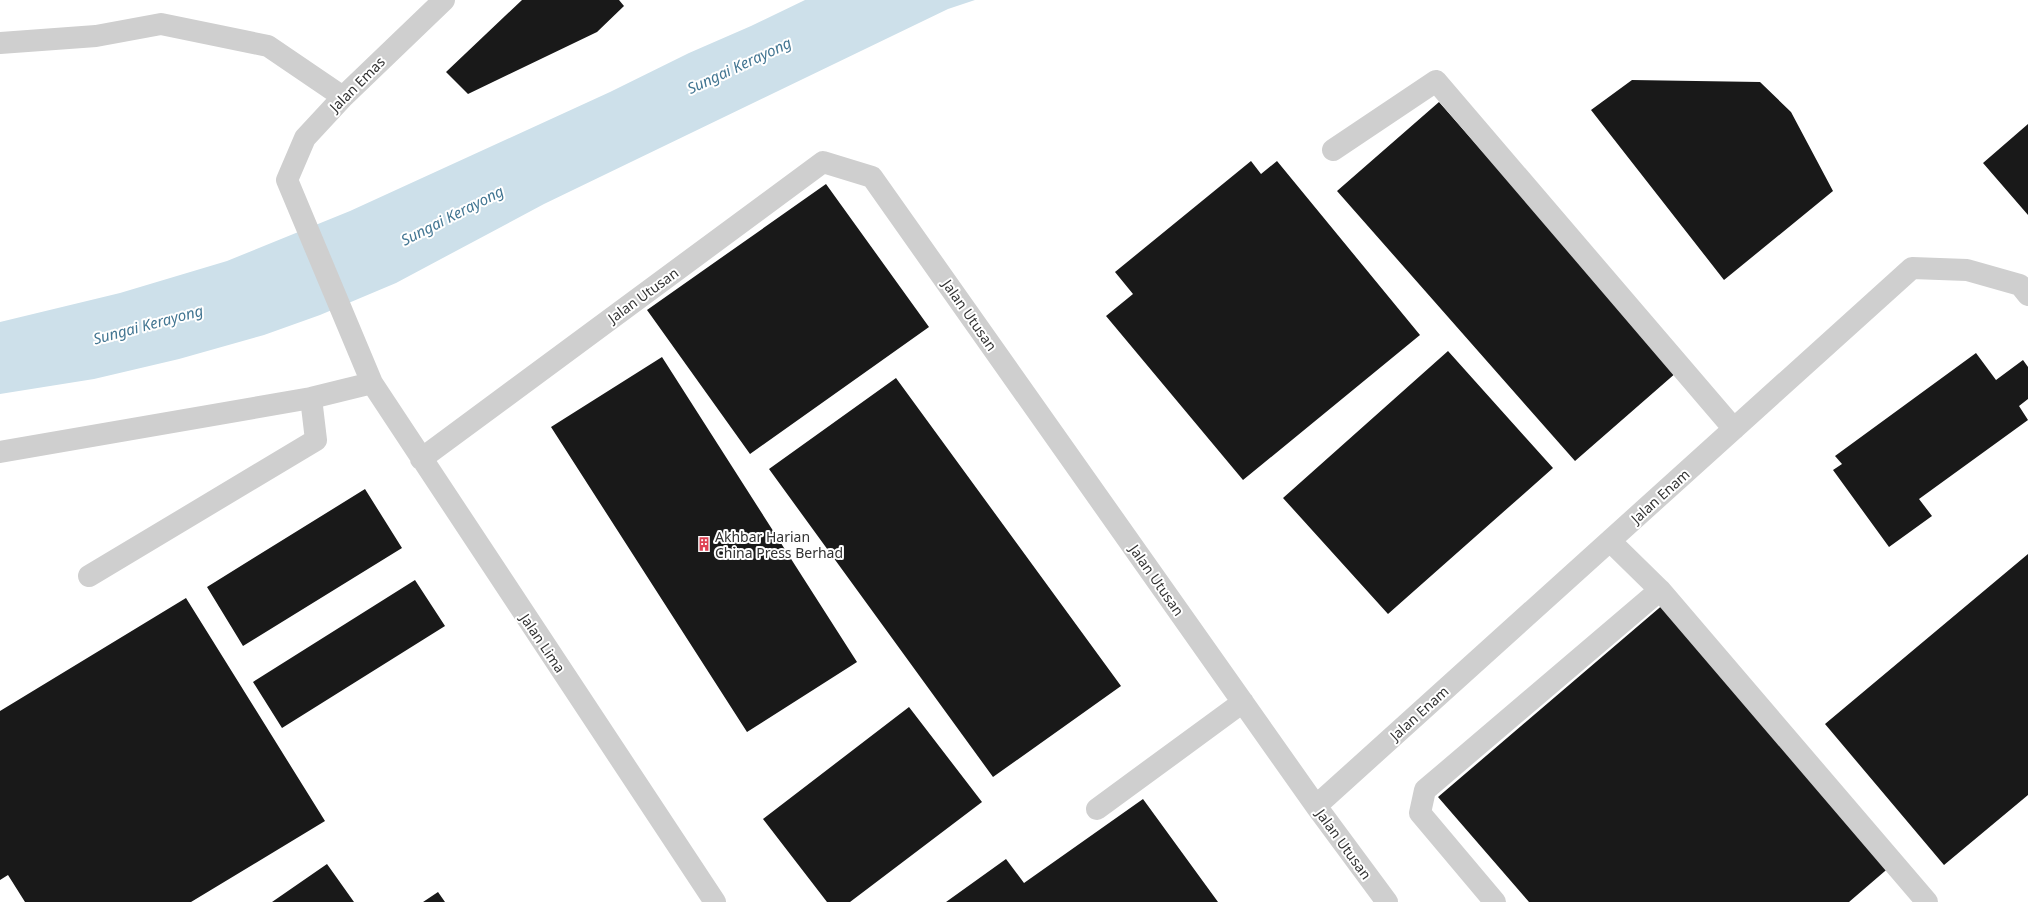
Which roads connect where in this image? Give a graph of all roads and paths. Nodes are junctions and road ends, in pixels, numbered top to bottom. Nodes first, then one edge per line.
1 (444, 0) edge
2 (0, 43) edge
3 (343, 97) junction
4 (1333, 150) dead end
5 (287, 180) joint
6 (2028, 295) edge
7 (372, 383) junction
8 (311, 398) junction
9 (1734, 429) junction
10 (0, 452) edge
11 (421, 459) junction
12 (1610, 541) junction
13 (89, 576) dead end
14 (1660, 590) junction
15 (1243, 702) junction
16 (1316, 806) junction
17 (1097, 809) dead end
18 (715, 902) edge
19 (1387, 902) edge
20 (1495, 902) edge
21 (1927, 902) edge

1 - 3 street, Jalan Emas
2 - 3 street
3 - 5 street, Jalan Emas
4 - 9 street
5 - 7 street, Jalan Lima
6 - 9 street, Jalan Enam
7 - 8 street
7 - 11 street, Jalan Lima
8 - 10 street
8 - 13 street
9 - 12 street, Jalan Enam
11 - 15 street, Jalan Utusan
11 - 18 street, Jalan Lima
12 - 14 street
12 - 16 street, Jalan Enam
14 - 20 street
14 - 21 street
15 - 16 street, Jalan Utusan
15 - 17 street
16 - 19 street, Jalan Utusan

